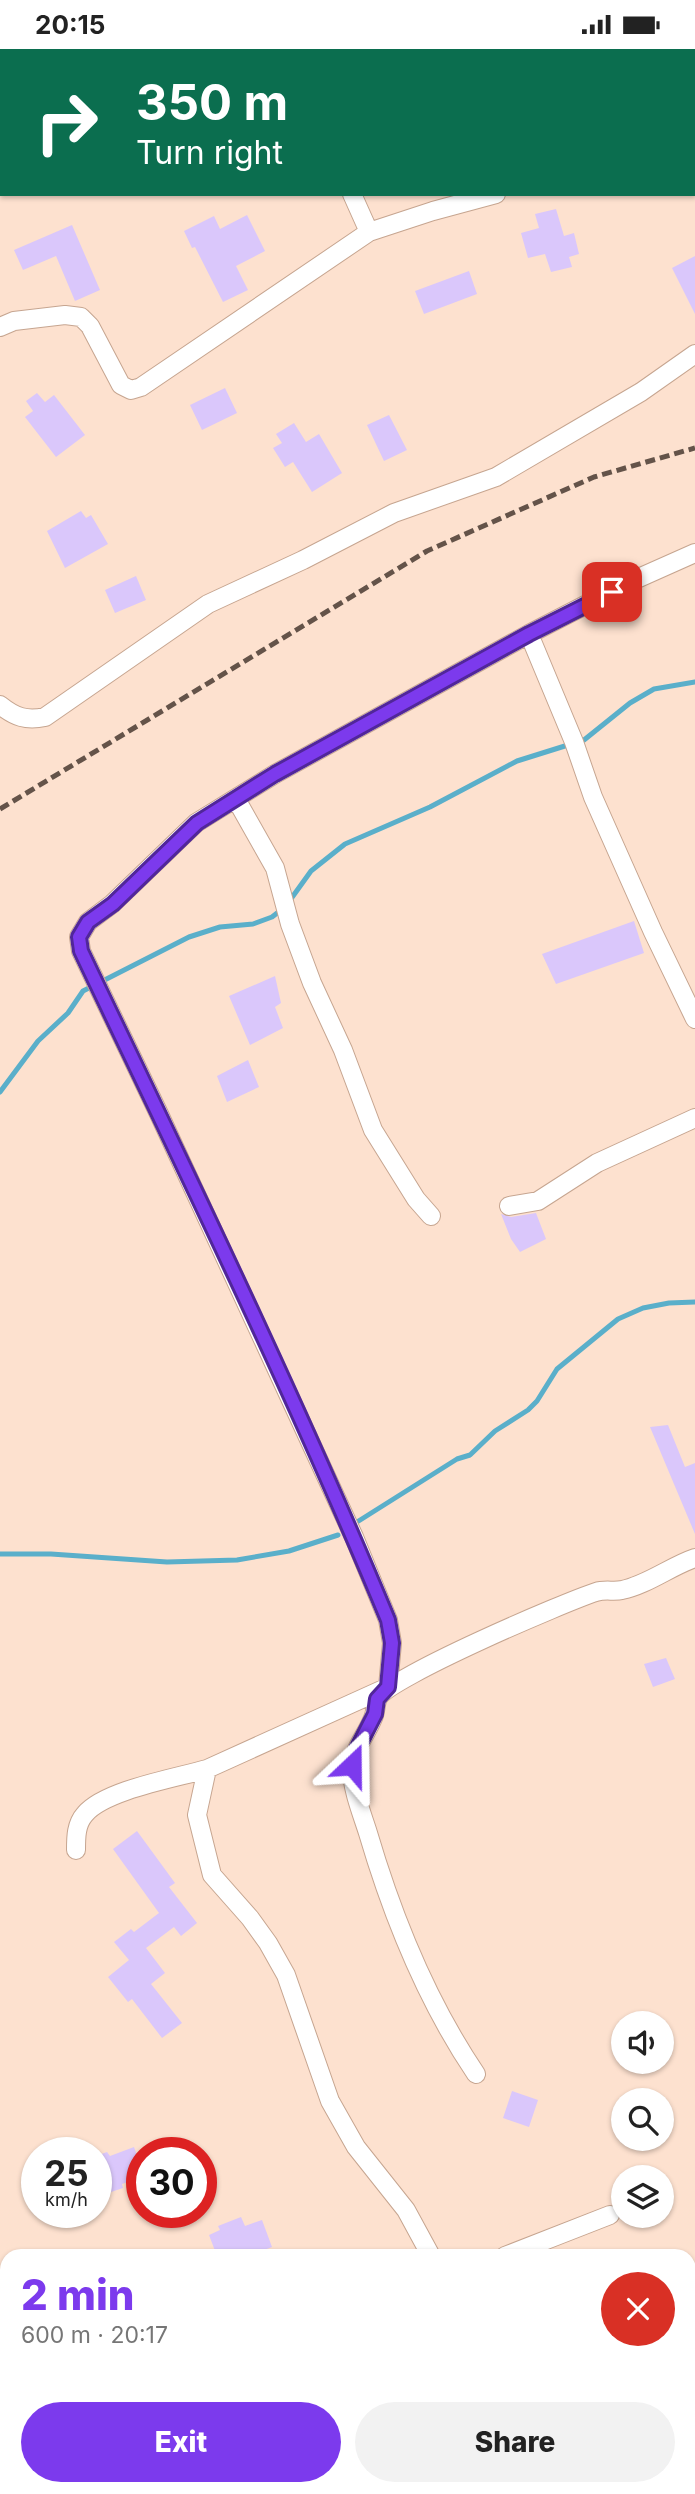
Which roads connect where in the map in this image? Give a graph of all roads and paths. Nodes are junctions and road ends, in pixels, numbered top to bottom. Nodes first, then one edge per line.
1 (353, 196) edge
2 (489, 196) edge
3 (369, 232) junction
4 (0, 327) edge
5 (695, 355) edge
6 (695, 554) edge
7 (529, 634) junction
8 (0, 705) edge
9 (236, 799) junction
10 (695, 1019) edge
11 (695, 1118) edge
12 (509, 1206) dead end
13 (431, 1216) dead end
14 (695, 1558) edge
15 (388, 1687) junction
16 (207, 1769) junction
17 (76, 1850) dead end
18 (476, 2074) dead end
19 (610, 2215) dead end
20 (427, 2249) edge
21 (523, 2249) edge

1 - 3 street
2 - 3 street
3 - 4 street
5 - 8 street
6 - 7 street
7 - 9 street
7 - 10 street
9 - 13 street
9 - 15 street
11 - 12 street
14 - 15 street
15 - 16 street
15 - 18 street
16 - 17 street
16 - 20 street
19 - 21 street

